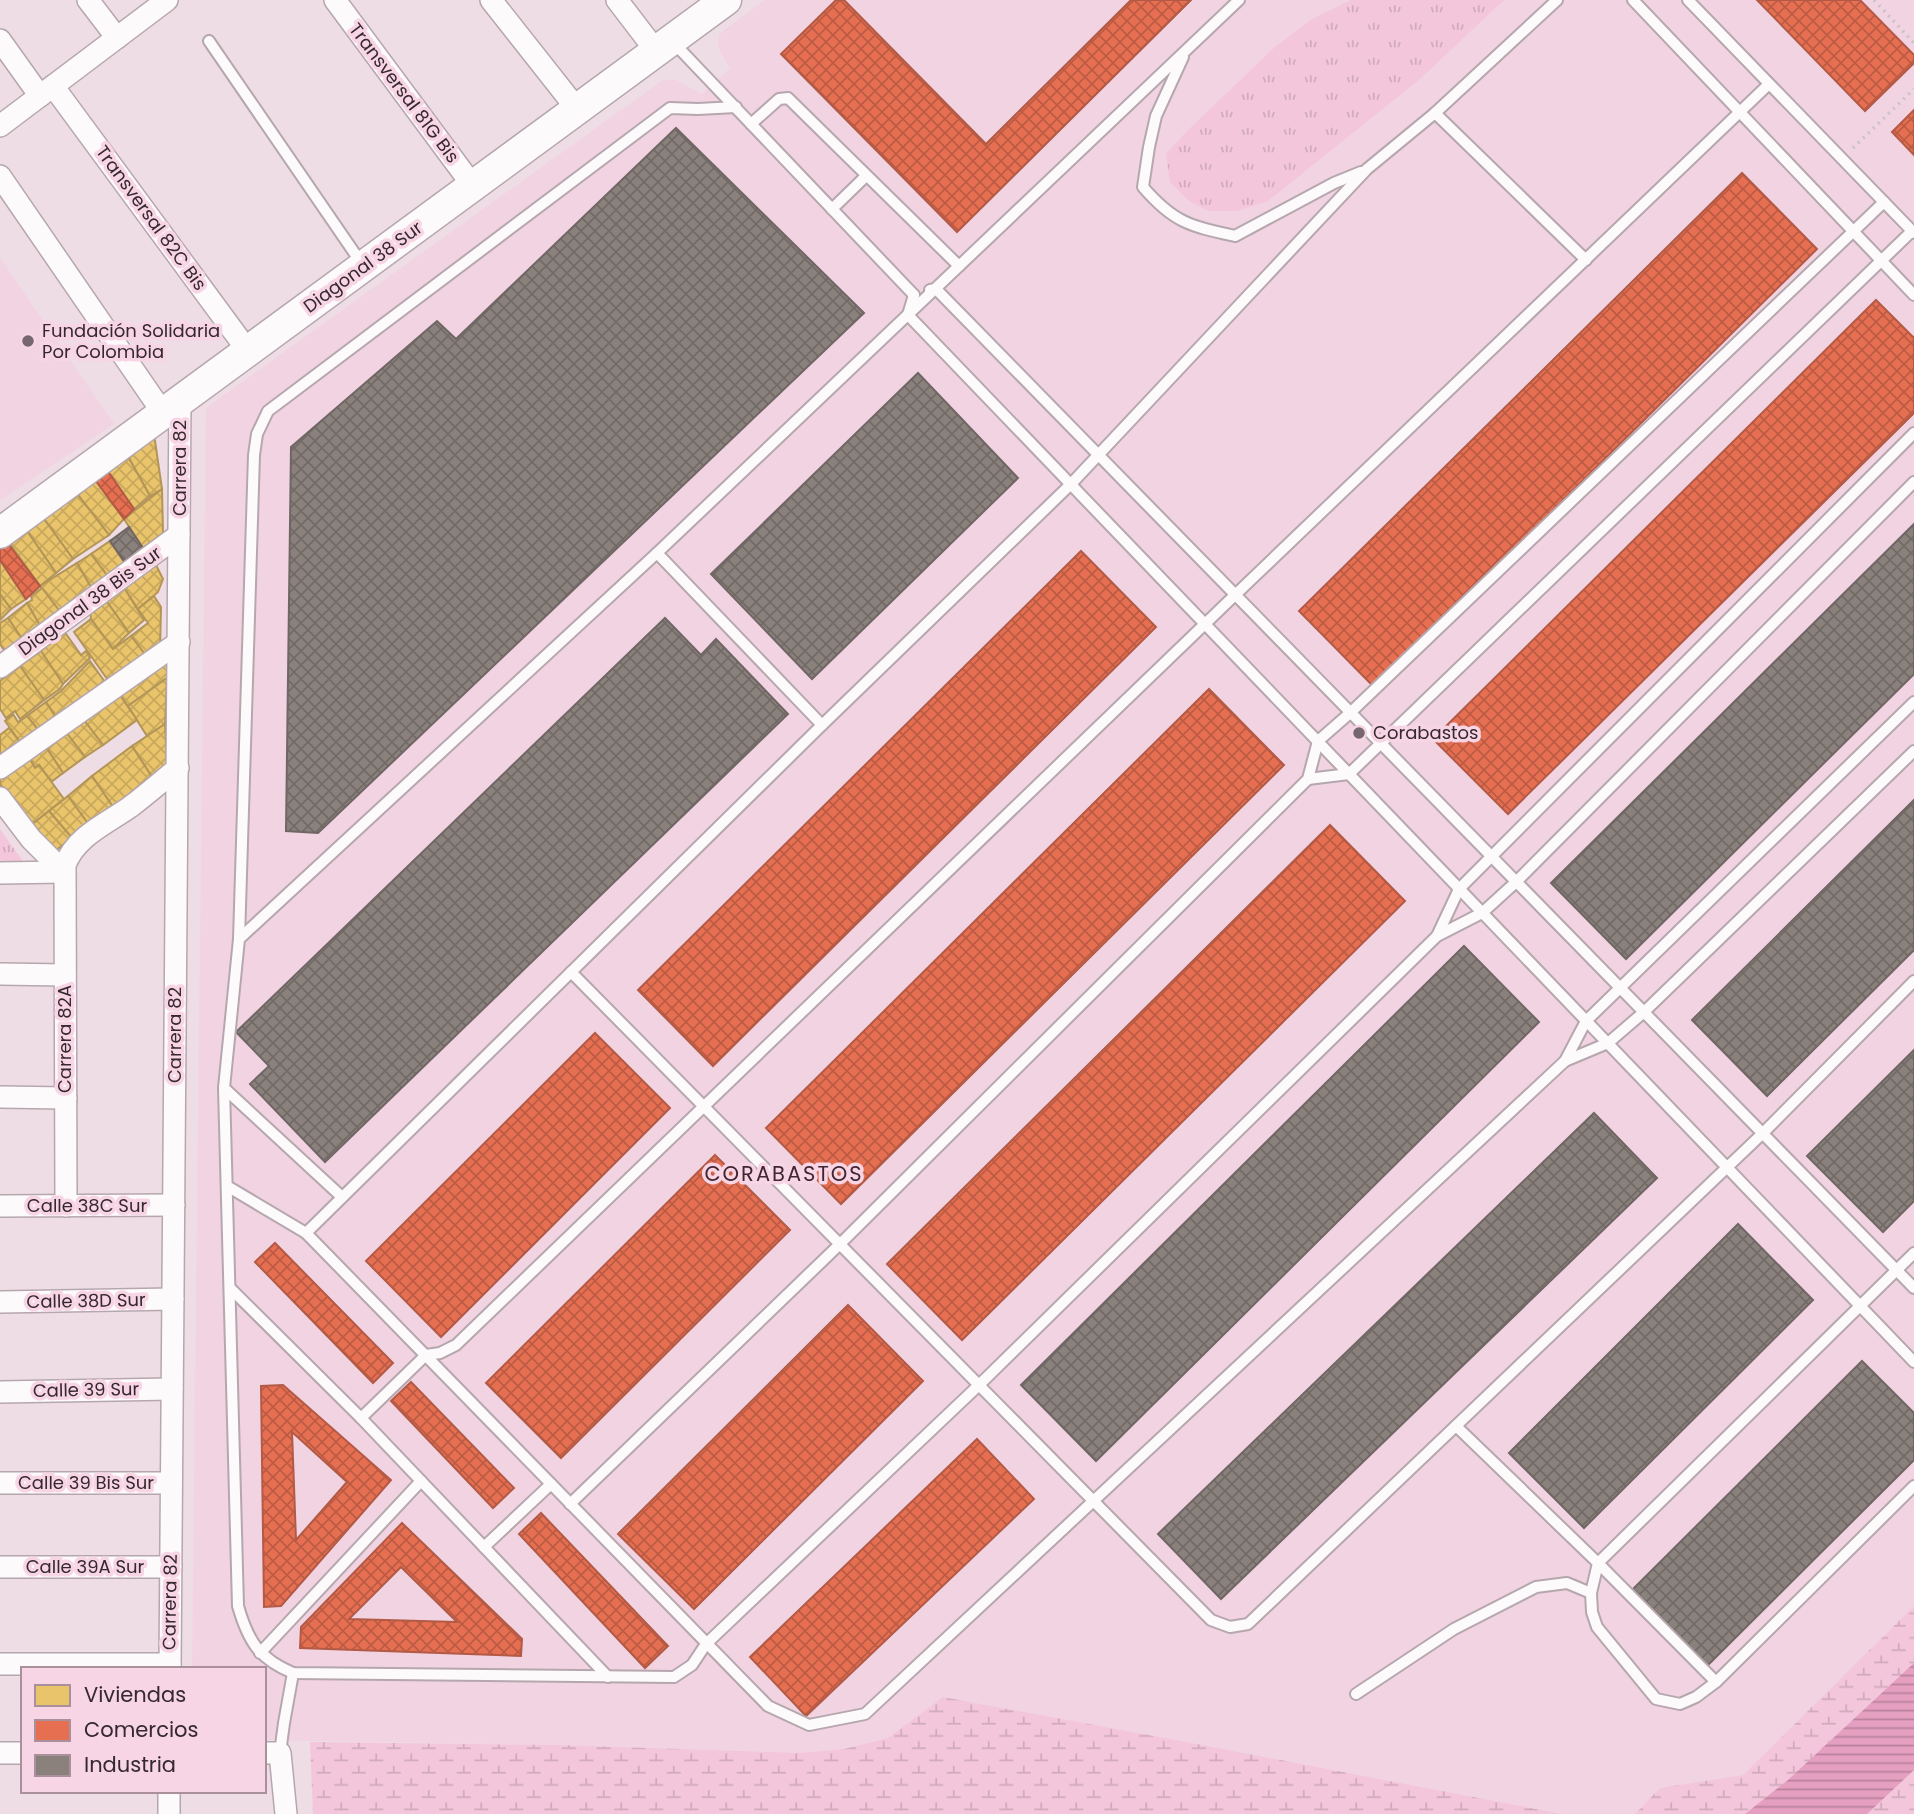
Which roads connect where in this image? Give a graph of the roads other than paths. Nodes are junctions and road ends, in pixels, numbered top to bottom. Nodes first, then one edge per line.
1 (88, 0) edge
2 (167, 0) edge
3 (335, 0) edge
4 (491, 0) edge
5 (617, 0) edge
6 (726, 0) edge
7 (1239, 0) edge
8 (1557, 0) edge
9 (1633, 0) edge
10 (1688, 0) edge
11 (117, 38) junction
12 (0, 40) edge
13 (209, 41) dead end
14 (664, 45) junction
15 (1185, 51) junction
16 (1769, 84) junction
17 (47, 91) junction
18 (736, 107) junction
19 (577, 109) junction
20 (1740, 112) junction
21 (1435, 113) junction
22 (751, 124) junction
23 (0, 126) edge
24 (1367, 169) junction
25 (0, 176) edge
26 (866, 176) junction
27 (473, 186) junction
28 (1884, 202) junction
29 (831, 209) junction
30 (1854, 232) junction
31 (1913, 232) edge
32 (1586, 260) junction
33 (1881, 260) junction
34 (959, 266) junction
35 (363, 267) junction
36 (936, 289) junction
37 (914, 295) junction
38 (1914, 295) edge
39 (908, 315) junction
40 (248, 351) junction
41 (172, 407) junction
42 (1914, 433) edge
43 (1098, 455) junction
44 (1914, 482) edge
45 (1071, 484) junction
46 (0, 533) edge
47 (179, 535) junction
48 (657, 553) junction
49 (1235, 595) junction
50 (1205, 624) junction
51 (178, 642) junction
52 (0, 667) edge
53 (1914, 702) edge
54 (1350, 713) junction
55 (822, 725) junction
56 (1318, 741) junction
57 (1381, 744) junction
58 (1914, 751) edge
59 (0, 768) edge
60 (177, 768) junction
61 (1349, 774) junction
62 (1308, 779) junction
63 (0, 798) edge
64 (1492, 857) junction
65 (64, 872) junction
66 (0, 873) edge
67 (1516, 882) junction
68 (1459, 889) junction
69 (1482, 913) junction
70 (1437, 936) junction
71 (239, 939) junction
72 (571, 972) junction
73 (0, 974) edge
74 (65, 975) junction
75 (1914, 981) edge
76 (1620, 988) junction
77 (1644, 1012) junction
78 (1586, 1021) junction
79 (1608, 1043) junction
80 (1565, 1061) junction
81 (224, 1088) junction
82 (0, 1097) edge
83 (66, 1098) junction
84 (704, 1106) junction
85 (1762, 1134) junction
86 (1727, 1168) junction
87 (227, 1186) junction
88 (342, 1198) junction
89 (174, 1205) junction
90 (0, 1206) edge
91 (66, 1206) junction
92 (306, 1233) junction
93 (840, 1244) junction
94 (1914, 1254) edge
95 (1896, 1270) junction
96 (229, 1288) junction
97 (1914, 1288) edge
98 (173, 1299) junction
99 (0, 1302) edge
100 (1860, 1306) junction
101 (426, 1355) junction
102 (1914, 1362) edge
103 (979, 1385) junction
104 (172, 1389) junction
105 (0, 1392) edge
106 (361, 1418) junction
107 (1457, 1426) junction
108 (421, 1481) junction
109 (0, 1483) edge
110 (171, 1483) junction
111 (551, 1484) junction
112 (1914, 1486) edge
113 (1094, 1501) junction
114 (570, 1504) junction
115 (484, 1547) junction
116 (1598, 1563) junction
117 (0, 1567) edge
118 (171, 1567) junction
119 (1591, 1593) junction
120 (706, 1644) junction
121 (260, 1653) junction
122 (0, 1664) edge
123 (170, 1666) edge
124 (293, 1673) junction
125 (608, 1677) junction
126 (1716, 1682) junction
127 (1356, 1694) dead end
128 (275, 1749) edge
129 (0, 1753) edge
130 (21, 1753) edge
131 (169, 1793) edge
132 (169, 1814) edge
133 (286, 1814) edge

1 - 11 street
2 - 11 street
3 - 27 street, Transversal 81G Bis
4 - 19 street
5 - 14 street
6 - 14 street, Diagonal 38 Sur
7 - 15 lane
8 - 21 lane
9 - 20 lane
10 - 16 lane
11 - 17 street
12 - 17 street, Transversal 82C Bis
13 - 35 lane
14 - 18 lane
14 - 19 street, Diagonal 38 Sur
15 - 24 lane
15 - 34 lane
16 - 20 lane
16 - 28 lane
17 - 23 street
17 - 40 street, Transversal 82C Bis
18 - 22 lane
18 - 71 lane
19 - 27 street, Diagonal 38 Sur
20 - 30 lane
20 - 32 lane
21 - 24 lane
21 - 32 lane
22 - 26 lane
22 - 29 lane
24 - 43 lane
25 - 41 street
26 - 29 lane
26 - 34 lane
27 - 35 street, Diagonal 38 Sur
28 - 30 lane
28 - 31 lane
29 - 37 lane
30 - 33 lane
30 - 54 lane
31 - 33 lane
32 - 49 lane
33 - 38 lane
33 - 57 lane
34 - 36 lane
35 - 40 street, Diagonal 38 Sur
36 - 37 lane
36 - 39 lane
36 - 43 lane
37 - 39 lane
39 - 45 lane
39 - 48 lane
40 - 41 street, Diagonal 38 Sur
41 - 46 street, Diagonal 38 Sur
41 - 47 street, Carrera 82
42 - 64 lane
43 - 45 lane
43 - 49 lane
44 - 67 lane
45 - 50 lane
45 - 55 lane
47 - 51 street, Carrera 82
47 - 52 street, Diagonal 38 Bis Sur
48 - 55 lane
48 - 71 lane
49 - 50 lane
49 - 54 lane
50 - 56 lane
50 - 84 lane
51 - 59 street
51 - 60 street, Carrera 82
53 - 76 lane
54 - 56 lane
54 - 57 lane
55 - 72 lane
56 - 61 lane
56 - 62 lane
57 - 61 lane
57 - 64 lane
58 - 77 lane
60 - 65 street
60 - 89 street, Carrera 82
61 - 62 lane
61 - 68 lane
62 - 93 lane
63 - 65 street
64 - 67 lane
64 - 68 lane
65 - 66 street
65 - 74 street, Carrera 82A
67 - 69 lane
67 - 76 lane
68 - 69 lane
68 - 70 lane
69 - 70 lane
69 - 78 lane
70 - 103 lane
71 - 81 lane
72 - 84 lane
72 - 88 lane
73 - 74 street
74 - 83 street, Carrera 82A
75 - 85 lane
76 - 77 lane
76 - 78 lane
77 - 79 lane
77 - 85 lane
78 - 79 lane
78 - 80 lane
79 - 80 lane
79 - 86 lane
80 - 113 lane
81 - 87 lane
81 - 88 lane
82 - 83 street
83 - 91 street, Carrera 82A
84 - 93 lane
84 - 101 lane
85 - 86 lane
85 - 95 lane
86 - 100 lane
86 - 107 lane
87 - 92 lane
87 - 96 lane
88 - 92 lane
89 - 91 street, Calle 38C Sur
89 - 98 street, Carrera 82
90 - 91 street, Calle 38C Sur
92 - 101 lane
93 - 103 lane
93 - 114 lane
94 - 95 lane
95 - 97 lane
95 - 100 lane
96 - 106 lane
96 - 121 lane
98 - 99 street, Calle 38D Sur
98 - 104 street, Carrera 82
100 - 102 lane
100 - 116 lane
101 - 106 lane
101 - 111 lane
103 - 113 lane
103 - 120 lane
104 - 105 street, Calle 39 Sur
104 - 110 street, Carrera 82
106 - 108 lane
107 - 113 lane
107 - 116 lane
108 - 115 lane
108 - 121 lane
109 - 110 street, Calle 39 Bis Sur
110 - 118 street, Carrera 82
111 - 114 lane
111 - 115 lane
112 - 126 lane
113 - 120 lane
114 - 120 lane
115 - 125 lane
116 - 119 lane
116 - 126 lane
117 - 118 street, Calle 39A Sur
118 - 123 street, Carrera 82
119 - 126 lane
119 - 127 lane
120 - 125 lane
121 - 124 lane
122 - 123 street
124 - 125 lane
124 - 128 lane
128 - 133 street
129 - 130 street
131 - 132 street

